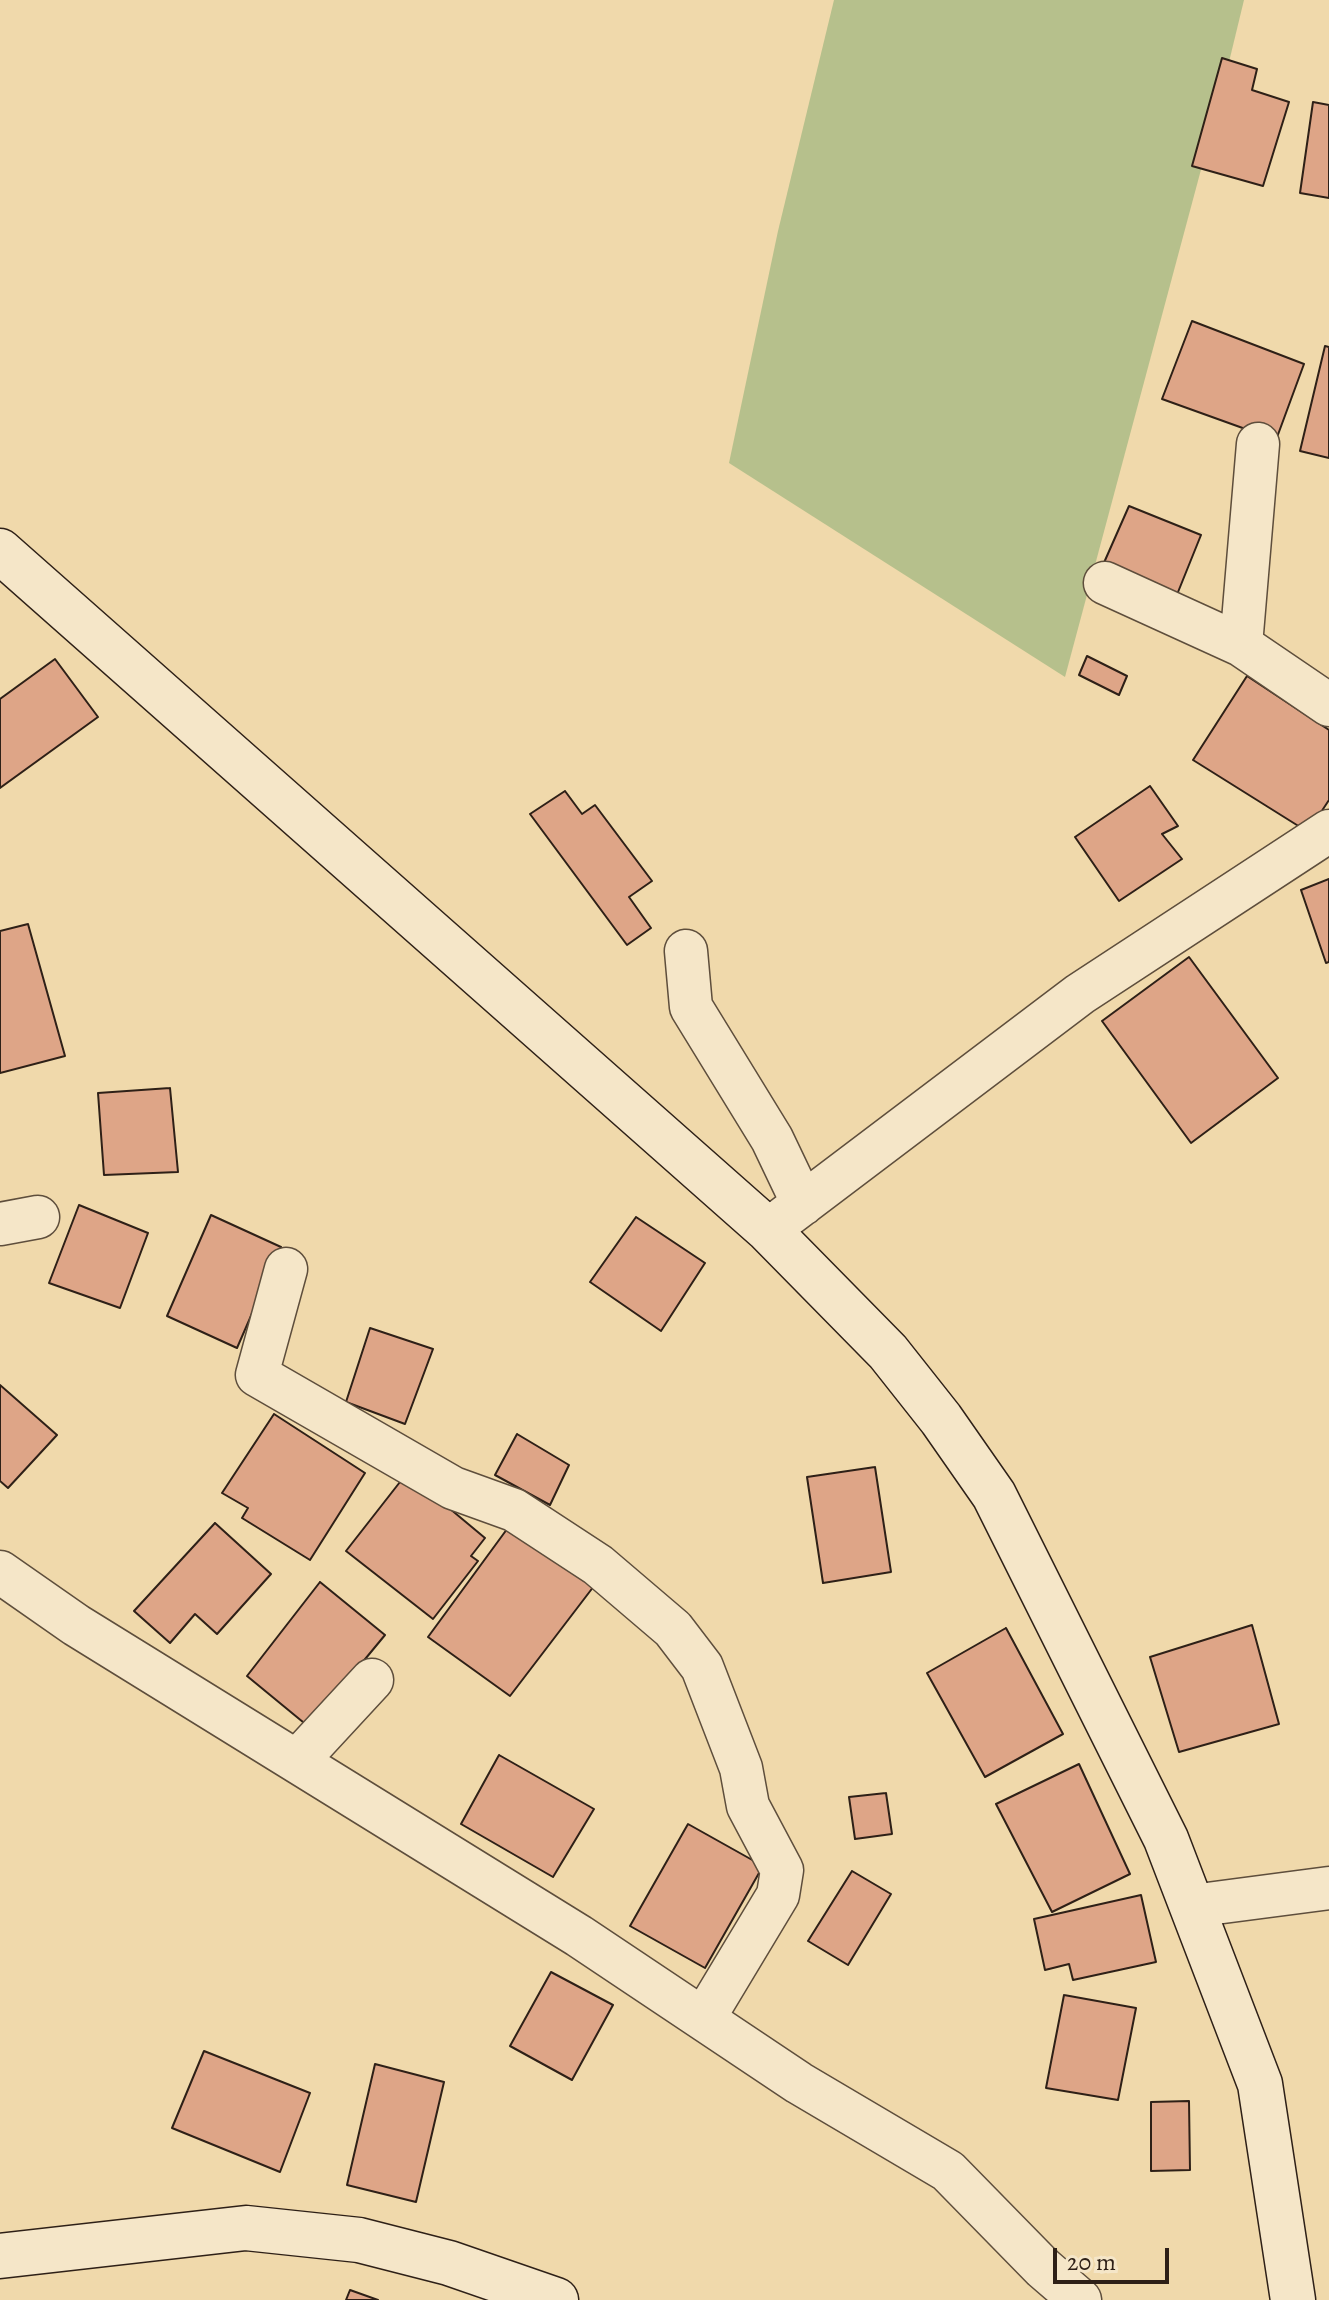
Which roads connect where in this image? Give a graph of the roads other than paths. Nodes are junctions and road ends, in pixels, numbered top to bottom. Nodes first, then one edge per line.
1 (1258, 444) dead end
2 (0, 551) edge
3 (1105, 583) dead end
4 (1241, 645) junction
5 (1329, 705) edge
6 (1329, 831) edge
7 (686, 951) dead end
8 (803, 1204) junction
9 (768, 1230) junction
10 (286, 1269) dead end
11 (0, 1572) edge
12 (372, 1680) dead end
13 (298, 1760) junction
14 (1329, 1888) edge
15 (1192, 1906) junction
16 (704, 2018) junction
17 (0, 2256) edge
18 (556, 2300) edge
19 (1080, 2300) edge
20 (1293, 2300) edge

1 - 4 street
2 - 9 street
3 - 4 street
4 - 5 street
6 - 8 street
7 - 8 street
8 - 9 street
9 - 15 street
10 - 16 street
11 - 13 street
12 - 13 street
13 - 16 street
14 - 15 street
15 - 20 street
16 - 19 street
17 - 18 street

